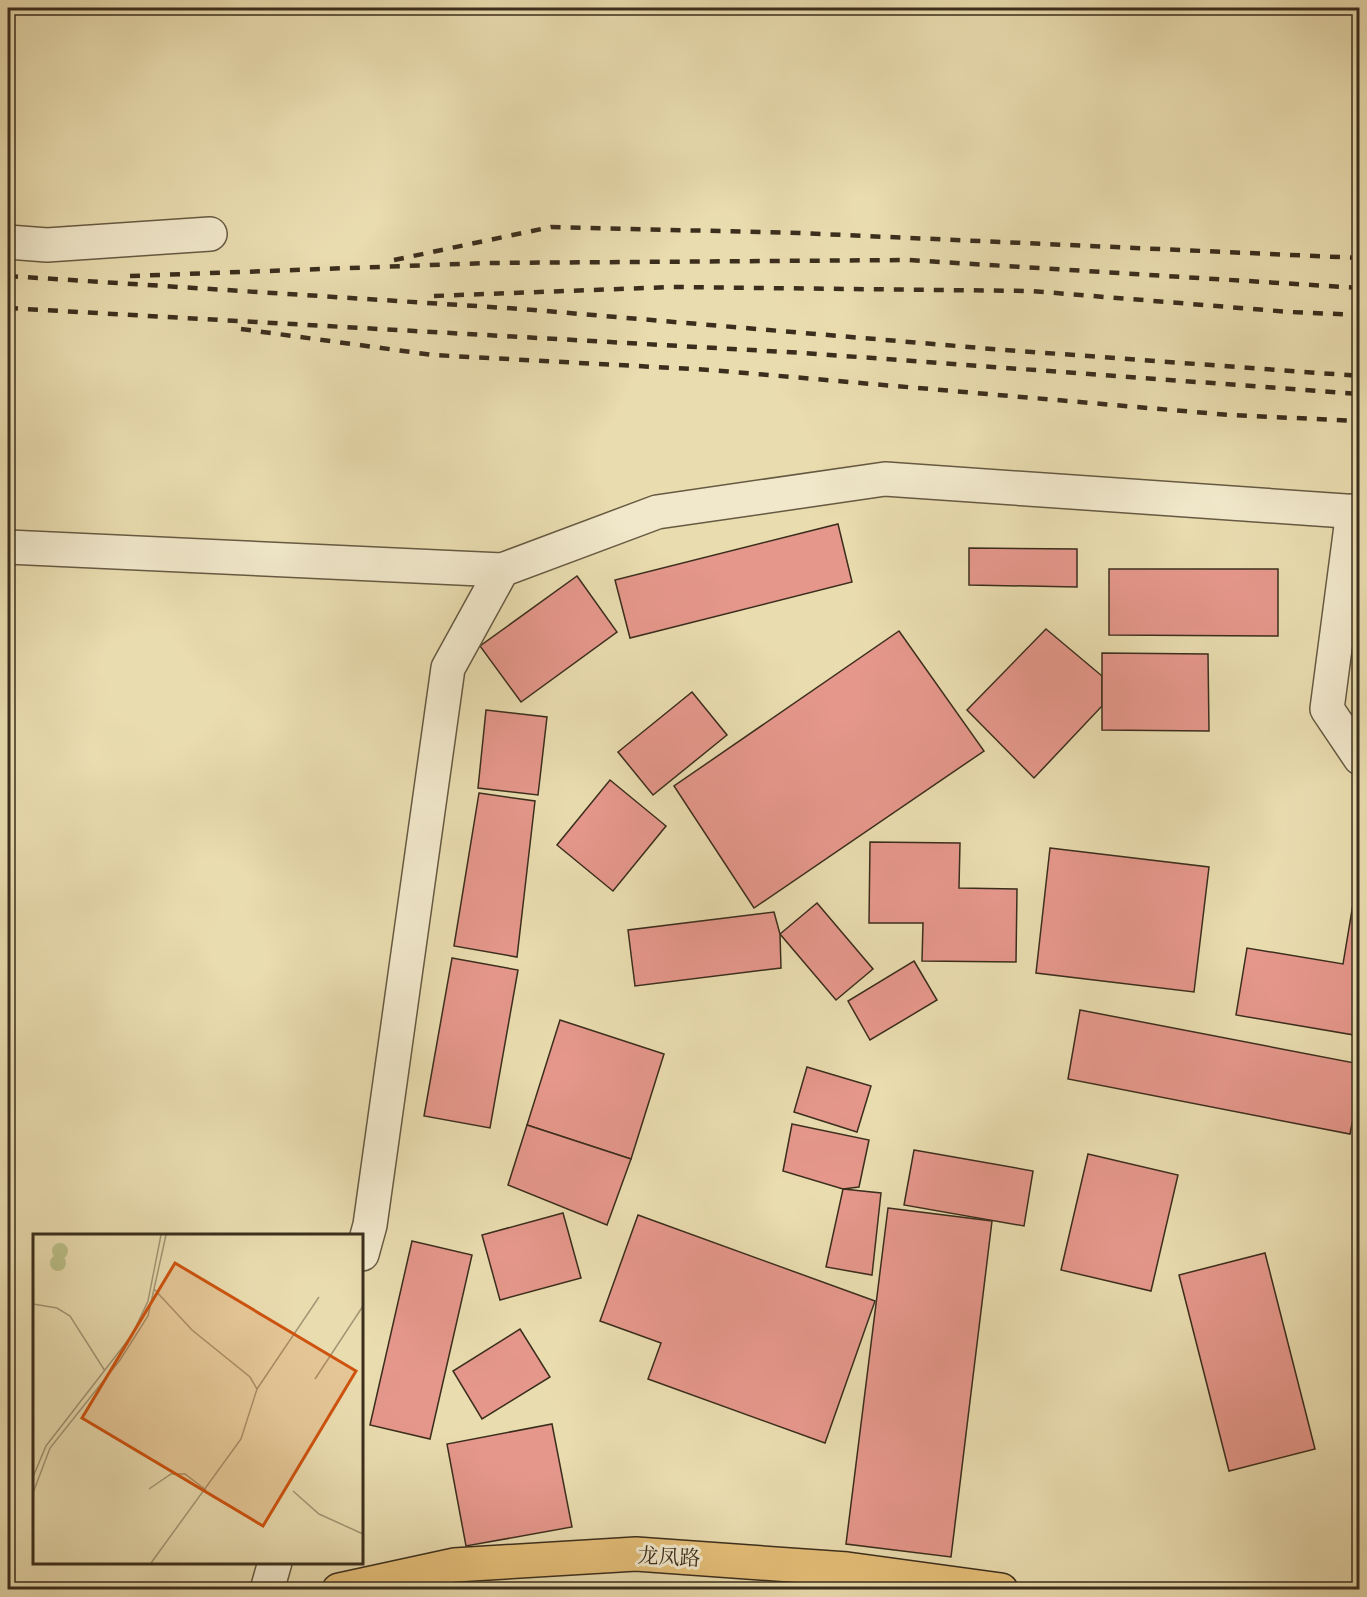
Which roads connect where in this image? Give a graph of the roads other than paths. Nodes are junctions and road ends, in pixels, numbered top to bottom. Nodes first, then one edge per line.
1 (210, 234) dead end
2 (8, 242) edge
3 (1356, 512) edge
4 (8, 547) edge
5 (502, 570) junction
6 (1359, 758) edge
7 (363, 1250) edge
8 (275, 1564) edge
9 (990, 1589) edge
10 (267, 1590) edge
11 (339, 1590) edge

1 - 2 street
3 - 5 street
3 - 6 street
4 - 5 street
5 - 7 street
8 - 10 street
9 - 11 main road, 龙凤路

